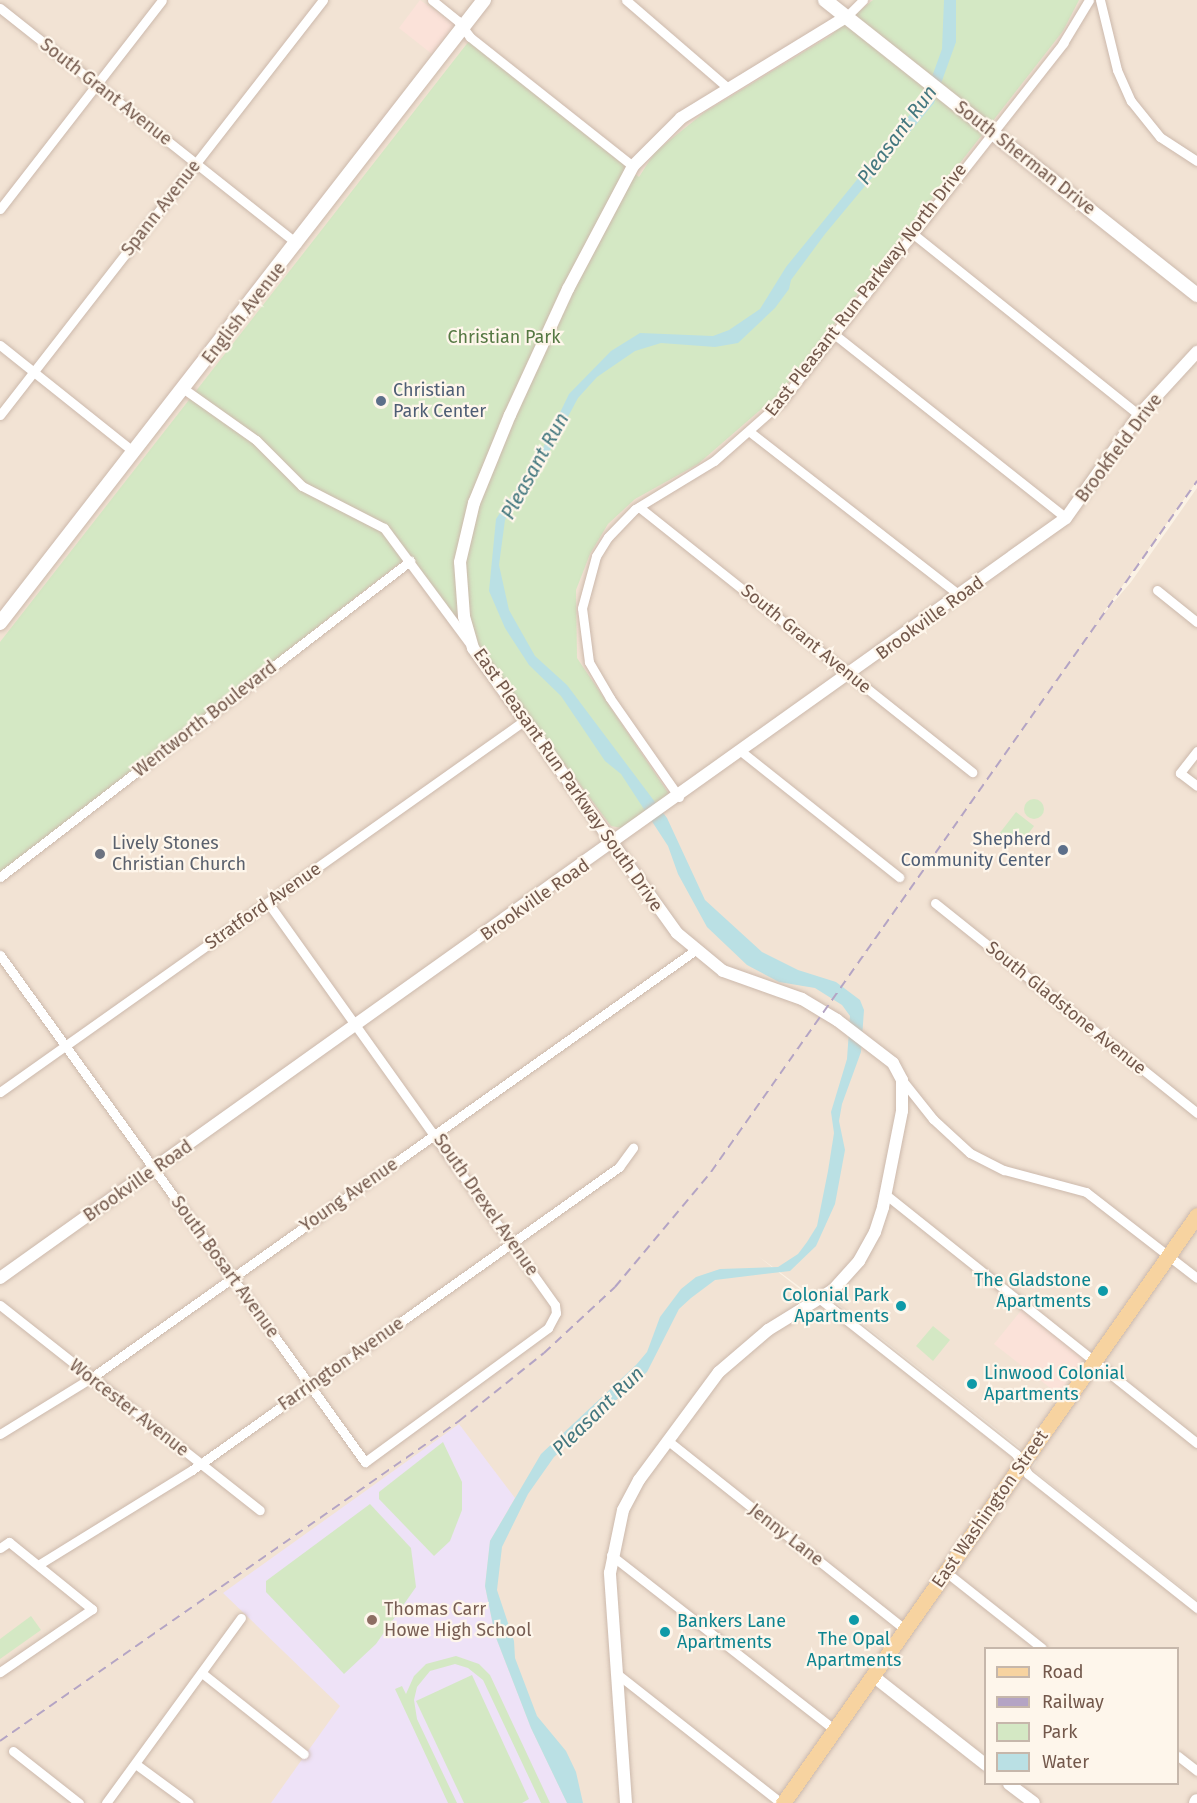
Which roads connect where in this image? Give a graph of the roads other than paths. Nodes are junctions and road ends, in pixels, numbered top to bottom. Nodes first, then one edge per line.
1 (162, 0) edge
2 (323, 0) edge
3 (432, 0) edge
4 (484, 0) edge
5 (626, 0) edge
6 (825, 0) edge
7 (863, 0) edge
8 (1089, 0) edge
9 (1100, 0) edge
10 (0, 8) edge
11 (846, 16) junction
12 (462, 28) junction
13 (96, 85) junction
14 (728, 88) junction
15 (991, 131) junction
16 (1197, 161) edge
17 (195, 163) junction
18 (633, 166) junction
19 (0, 209) edge
20 (912, 233) junction
21 (297, 243) junction
22 (1197, 295) edge
23 (834, 334) junction
24 (0, 345) edge
25 (1197, 352) edge
26 (33, 373) junction
27 (184, 389) junction
28 (0, 415) edge
29 (1139, 415) junction
30 (750, 432) junction
31 (134, 452) junction
32 (639, 507) junction
33 (1066, 519) junction
34 (410, 561) junction
35 (1157, 590) dead end
36 (961, 596) junction
37 (1196, 617) edge
38 (0, 623) edge
39 (473, 648) junction
40 (850, 675) junction
41 (525, 720) junction
42 (1197, 751) edge
43 (742, 753) junction
44 (972, 772) dead end
45 (1197, 786) edge
46 (680, 797) junction
47 (613, 845) junction
48 (0, 877) edge
49 (899, 877) dead end
50 (268, 903) junction
51 (934, 903) dead end
52 (693, 951) junction
53 (0, 955) edge
54 (357, 1026) junction
55 (65, 1046) junction
56 (902, 1080) junction
57 (0, 1092) edge
58 (1197, 1113) edge
59 (435, 1134) junction
60 (633, 1148) dead end
61 (154, 1169) junction
62 (885, 1194) junction
63 (1197, 1215) edge
64 (513, 1243) junction
65 (1168, 1255) junction
66 (0, 1278) edge
67 (232, 1278) junction
68 (1197, 1278) edge
69 (820, 1299) junction
70 (0, 1305) edge
71 (1094, 1361) junction
72 (91, 1378) junction
73 (310, 1386) junction
74 (0, 1434) edge
75 (667, 1440) junction
76 (1197, 1443) edge
77 (365, 1462) joint
78 (1022, 1463) junction
79 (200, 1464) junction
80 (260, 1510) dead end
81 (0, 1548) edge
82 (611, 1555) junction
83 (38, 1565) junction
84 (946, 1572) junction
85 (1197, 1608) edge
86 (241, 1618) dead end
87 (905, 1629) junction
88 (1041, 1647) edge
89 (0, 1672) edge
90 (202, 1673) junction
91 (616, 1673) junction
92 (873, 1676) junction
93 (835, 1730) junction
94 (13, 1751) dead end
95 (304, 1754) dead end
96 (1179, 1757) edge
97 (984, 1763) edge
98 (137, 1765) junction
99 (1197, 1771) edge
100 (1010, 1785) edge
101 (79, 1803) edge
102 (106, 1803) edge
103 (189, 1803) edge
104 (626, 1803) edge
105 (782, 1803) edge
106 (1034, 1803) edge

1 - 13 street
2 - 17 street, Spann Avenue
3 - 12 street
4 - 12 main road, English Avenue
5 - 14 street
6 - 11 main road, South Sherman Drive
7 - 11 street, East Pleasant Run Parkway South Drive
8 - 15 street, East Pleasant Run Parkway North Drive
9 - 16 street
10 - 13 street, South Grant Avenue
11 - 14 street, East Pleasant Run Parkway South Drive
11 - 15 main road, South Sherman Drive
12 - 18 street
12 - 21 main road, English Avenue
13 - 17 street, South Grant Avenue
13 - 19 street
14 - 18 street, East Pleasant Run Parkway South Drive
15 - 20 street, East Pleasant Run Parkway North Drive
15 - 22 main road, South Sherman Drive
17 - 21 street, South Grant Avenue
17 - 26 street, Spann Avenue
18 - 39 street, East Pleasant Run Parkway South Drive
20 - 23 street, East Pleasant Run Parkway North Drive
20 - 29 street
21 - 27 main road, English Avenue
23 - 30 street, East Pleasant Run Parkway North Drive
23 - 33 street
24 - 26 street
25 - 29 street, Brookfield Drive
26 - 28 street, Spann Avenue
26 - 31 street
27 - 31 main road, English Avenue
27 - 34 street
29 - 33 street, Brookfield Drive
30 - 32 street, East Pleasant Run Parkway North Drive
30 - 36 street
31 - 38 main road, English Avenue
32 - 40 street, South Grant Avenue
32 - 46 street, East Pleasant Run Parkway North Drive
33 - 36 street, Brookville Road
34 - 39 street
34 - 48 street, Wentworth Boulevard
35 - 37 street
36 - 40 street, Brookville Road
39 - 41 street, East Pleasant Run Parkway South Drive
40 - 43 street, Brookville Road
40 - 44 street, South Grant Avenue
41 - 47 street, East Pleasant Run Parkway South Drive
41 - 50 street, Stratford Avenue
42 - 45 street
43 - 46 street, Brookville Road
43 - 49 street
46 - 47 street, Brookville Road
47 - 52 street, East Pleasant Run Parkway South Drive
47 - 54 street, Brookville Road
50 - 54 street, South Drexel Avenue
50 - 55 street, Stratford Avenue
51 - 58 street, South Gladstone Avenue
52 - 56 street, East Pleasant Run Parkway South Drive
52 - 59 street, Young Avenue
53 - 55 street, South Bosart Avenue
54 - 59 street, South Drexel Avenue
54 - 61 street, Brookville Road
55 - 57 street, Stratford Avenue
55 - 61 street, South Bosart Avenue
56 - 62 street
56 - 65 street
59 - 64 street, South Drexel Avenue
59 - 67 street, Young Avenue
60 - 64 street, Farrington Avenue
61 - 66 street, Brookville Road
61 - 67 street, South Bosart Avenue
62 - 69 street
62 - 71 street
63 - 65 main road, East Washington Street
64 - 73 street, Farrington Avenue
64 - 77 street, South Drexel Avenue
65 - 68 street
65 - 71 main road, East Washington Street
67 - 72 street, Young Avenue
67 - 73 street, South Bosart Avenue
69 - 75 street
69 - 78 street
70 - 72 street, Worcester Avenue
71 - 76 street
71 - 78 main road, East Washington Street
72 - 74 street, Young Avenue
72 - 79 street, Worcester Avenue
73 - 77 street, South Bosart Avenue
73 - 79 street, Farrington Avenue
75 - 82 street
75 - 87 street, Jenny Lane
78 - 84 main road, East Washington Street
78 - 85 street
79 - 80 street, Worcester Avenue
79 - 83 street, Farrington Avenue
81 - 83 street
82 - 91 street
82 - 93 street
83 - 89 street
84 - 87 main road, East Washington Street
84 - 88 street
86 - 90 street
87 - 92 main road, East Washington Street
90 - 95 street
90 - 98 street
91 - 104 street
91 - 105 street
92 - 93 main road, East Washington Street
92 - 97 street
93 - 105 main road, East Washington Street
94 - 101 street
96 - 99 street
98 - 102 street
98 - 103 street
100 - 106 street

